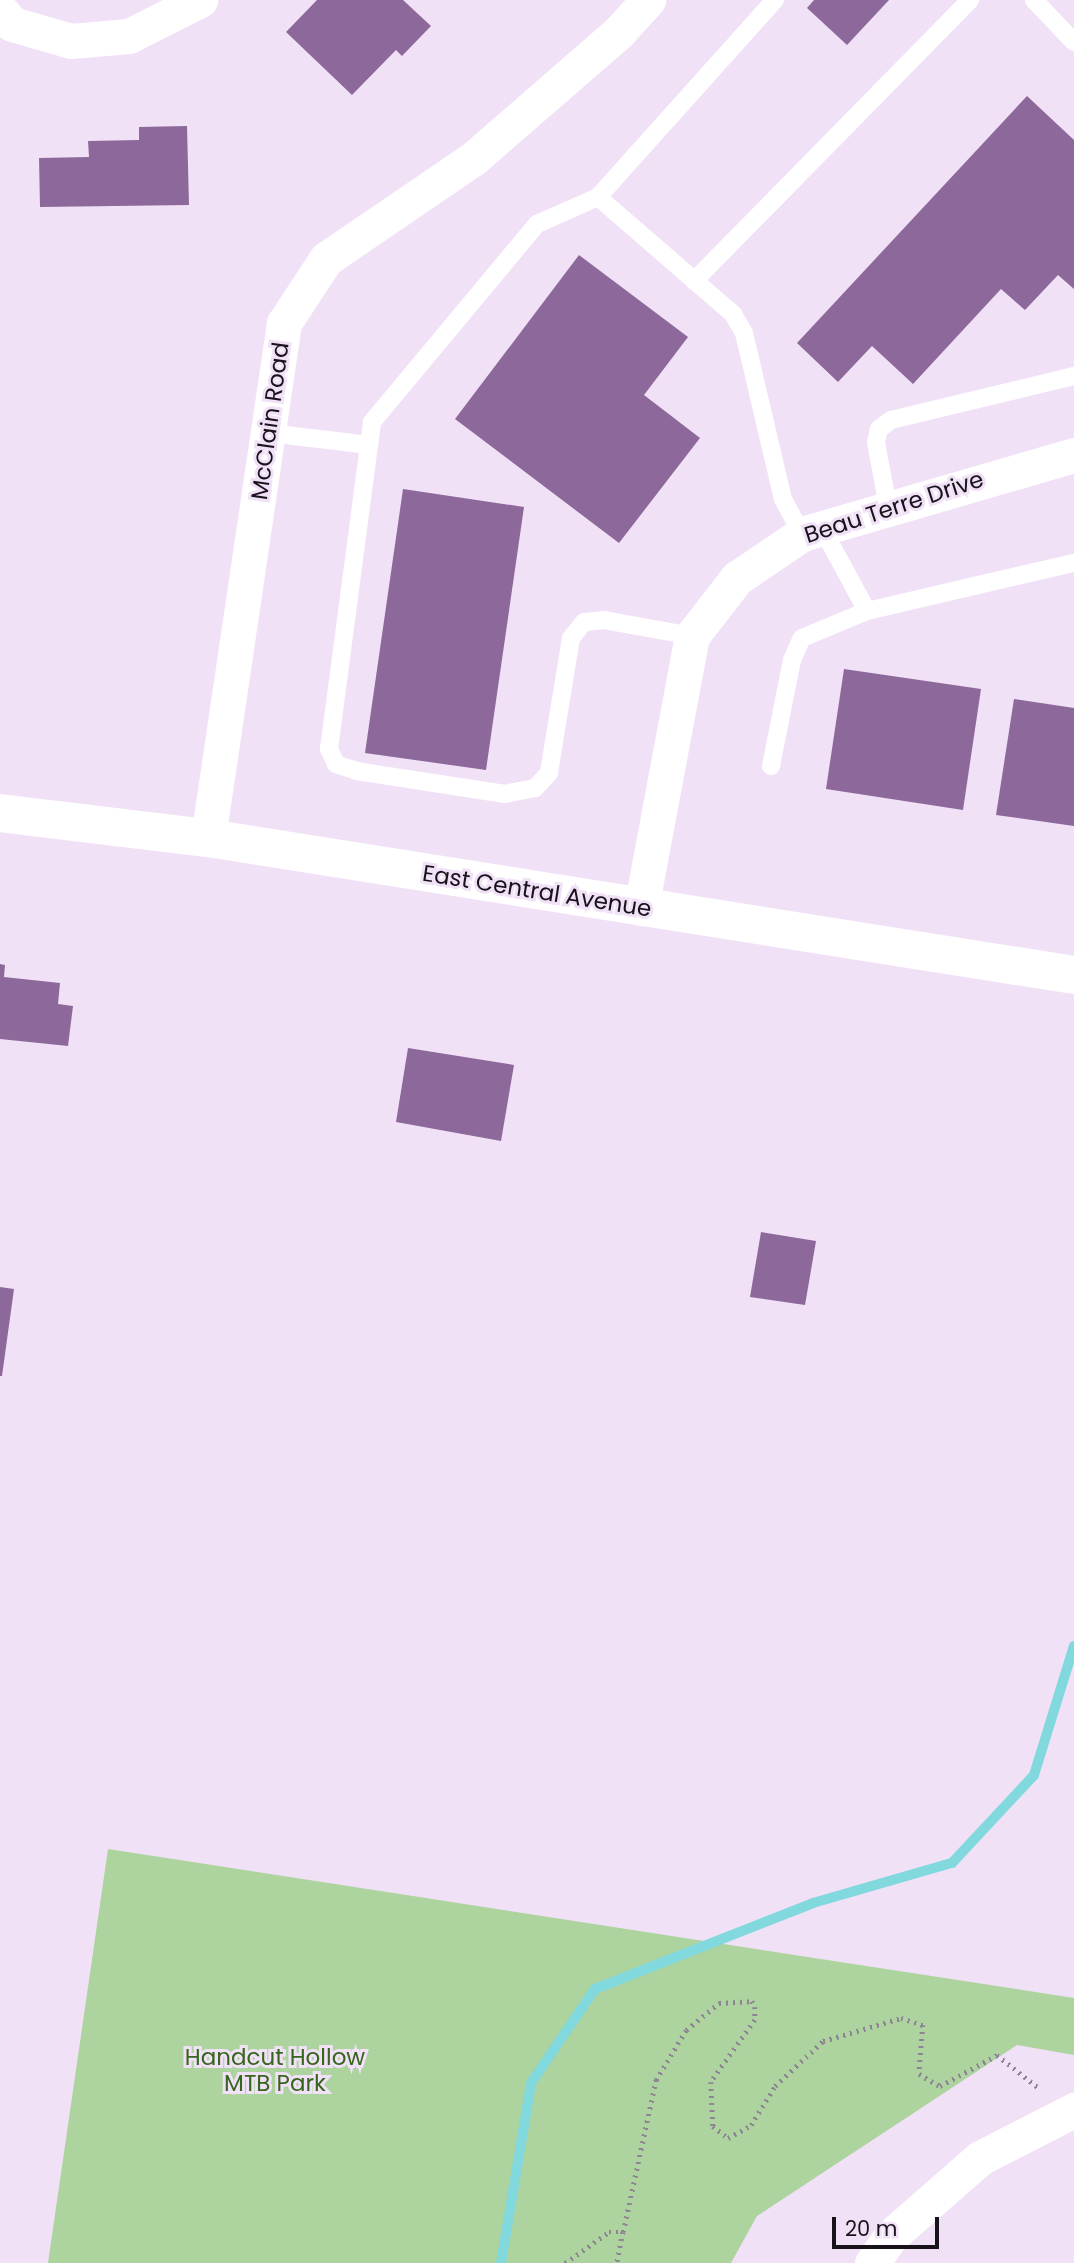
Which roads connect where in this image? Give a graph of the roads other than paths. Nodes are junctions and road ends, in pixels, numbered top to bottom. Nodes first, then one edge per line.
1 (200, 0) edge
2 (648, 0) edge
3 (775, 0) edge
4 (970, 0) edge
5 (1034, 0) edge
6 (0, 10) edge
7 (1071, 35) edge
8 (598, 197) junction
9 (694, 281) junction
10 (1074, 376) edge
11 (269, 433) junction
12 (369, 445) junction
13 (1074, 455) edge
14 (888, 507) junction
15 (812, 531) junction
16 (1074, 563) edge
17 (867, 611) junction
18 (692, 636) junction
19 (771, 766) dead end
20 (0, 813) edge
21 (208, 838) junction
22 (642, 908) junction
23 (1074, 975) edge
24 (1071, 2110) edge
25 (872, 2263) edge

1 - 6 street
2 - 11 street, McClain Road
3 - 8 lane
4 - 9 lane
5 - 7 lane
8 - 9 lane
8 - 12 lane
9 - 15 lane
10 - 14 lane
11 - 12 lane
11 - 21 street, McClain Road
12 - 18 lane
13 - 14 street, Beau Terre Drive
14 - 15 street, Beau Terre Drive
15 - 17 lane
15 - 18 street, Beau Terre Drive
16 - 17 lane
17 - 19 lane
18 - 22 street, Beau Terre Drive
20 - 21 main road, East Central Avenue
21 - 22 main road, East Central Avenue
22 - 23 main road, East Central Avenue
24 - 25 street

